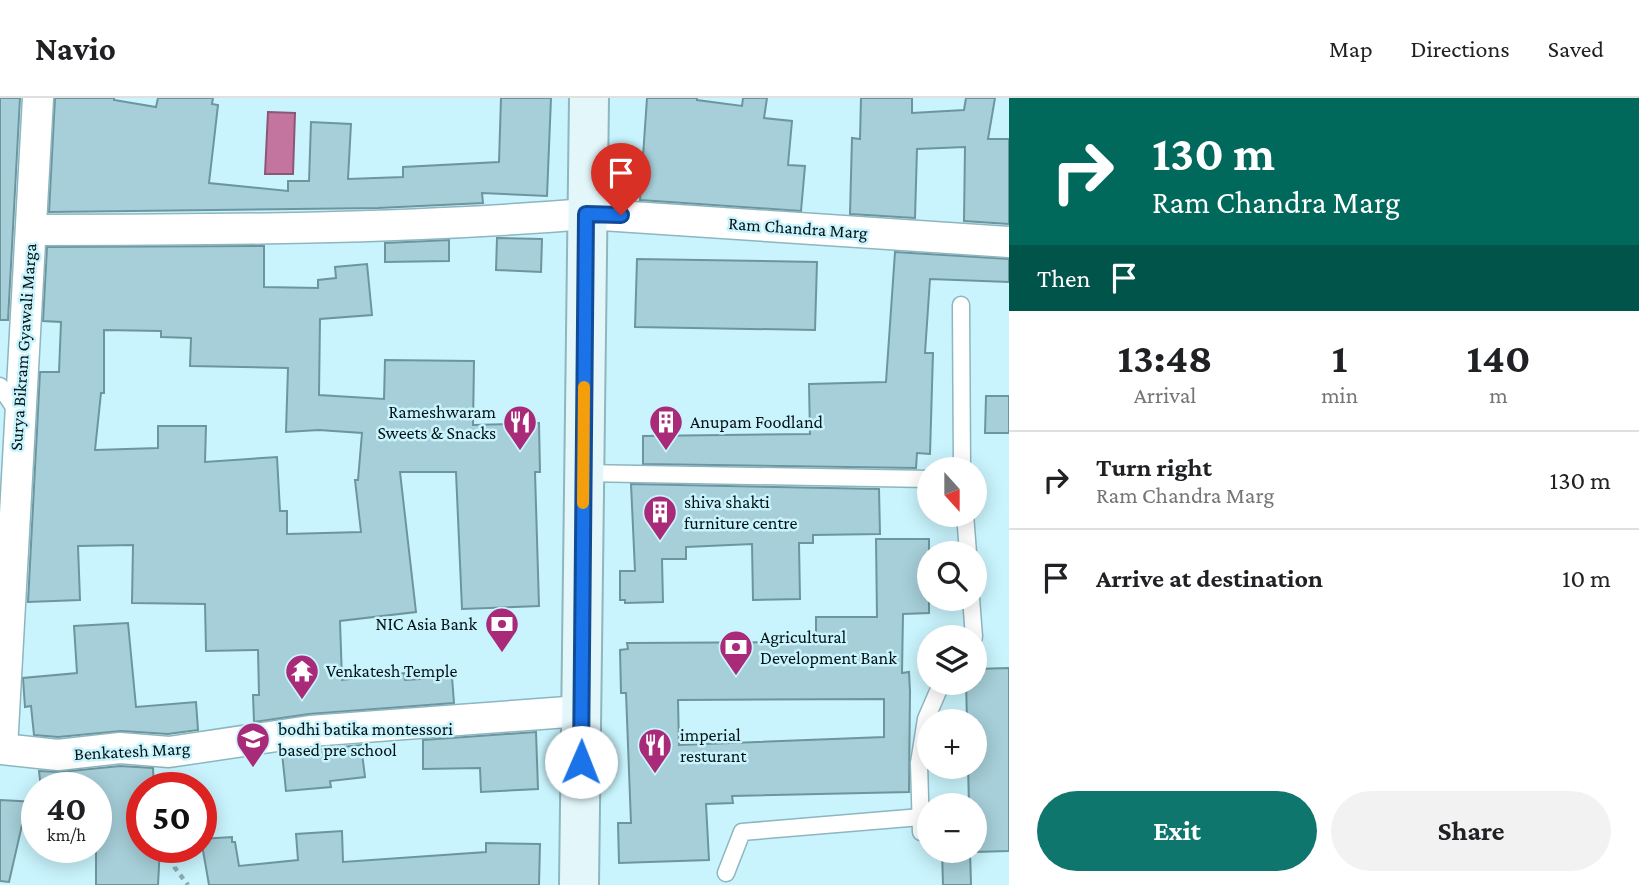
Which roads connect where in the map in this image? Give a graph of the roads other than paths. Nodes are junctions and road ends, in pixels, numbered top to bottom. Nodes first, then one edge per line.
1 (38, 98) edge
2 (590, 98) edge
3 (586, 214) junction
4 (31, 230) junction
5 (1009, 242) edge
6 (961, 305) dead end
7 (0, 386) edge
8 (19, 414) junction
9 (962, 457) edge
10 (583, 473) junction
11 (917, 479) edge
12 (936, 695) edge
13 (582, 711) junction
14 (1, 750) edge
15 (58, 755) joint
16 (726, 873) dead end
17 (579, 885) edge

1 - 4 street, Surya Bikram Gyawali Marga
2 - 3 main road
3 - 4 street, Ram Chandra Marg
3 - 5 street, Ram Chandra Marg
3 - 10 main road
4 - 8 street, Surya Bikram Gyawali Marga
6 - 9 lane
7 - 8 lane
8 - 14 street, Surya Bikram Gyawali Marga
10 - 11 lane
10 - 13 main road
12 - 16 lane
13 - 15 street, Benkatesh Marg
13 - 17 main road
14 - 15 street, Surya Bikram Gyawali Marga

